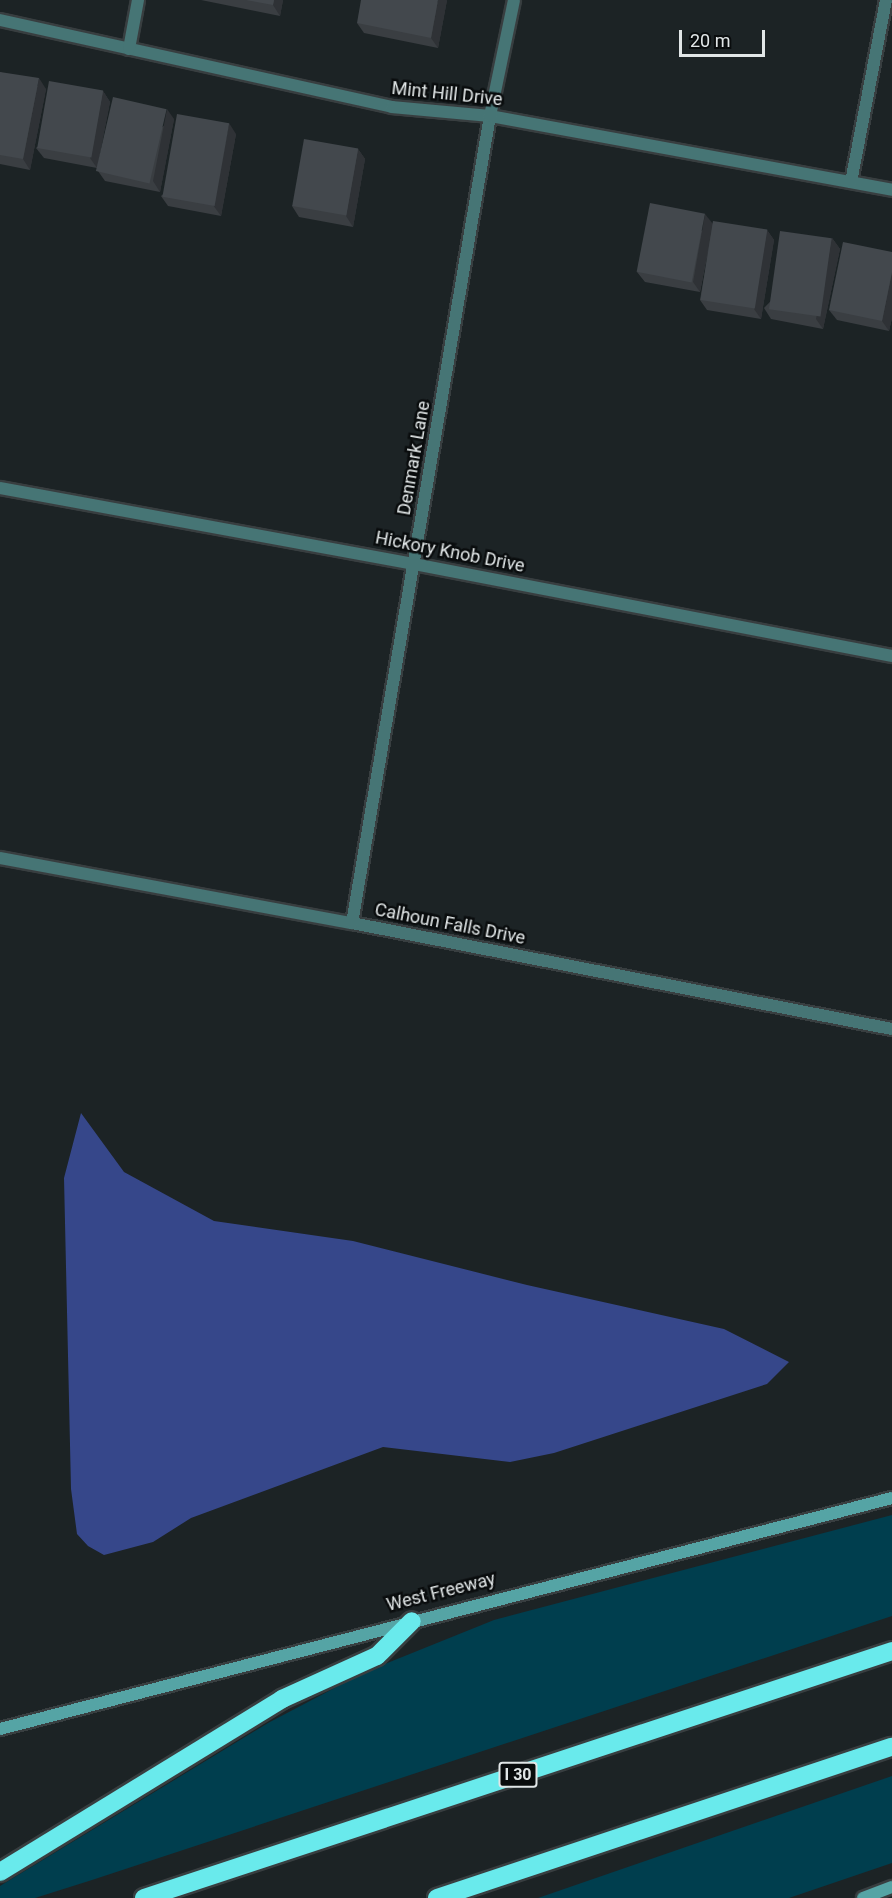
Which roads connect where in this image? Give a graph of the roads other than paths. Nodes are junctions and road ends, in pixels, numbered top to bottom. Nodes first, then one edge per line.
1 (138, 0) edge
2 (514, 0) edge
3 (886, 0) edge
4 (0, 20) edge
5 (129, 49) junction
6 (490, 116) junction
7 (850, 182) junction
8 (892, 190) edge
9 (0, 488) edge
10 (414, 564) junction
11 (892, 656) edge
12 (0, 858) edge
13 (352, 923) junction
14 (892, 1029) edge
15 (892, 1498) edge
16 (412, 1621) junction
17 (892, 1651) edge
18 (0, 1729) edge
19 (892, 1747) edge
20 (0, 1872) edge
21 (892, 1887) edge
22 (144, 1898) edge
23 (437, 1898) edge
24 (863, 1898) edge

1 - 5 street
2 - 6 street, Denmark Lane
3 - 7 street
4 - 5 street, Mint Hill Drive
5 - 6 street, Mint Hill Drive
6 - 7 street, Mint Hill Drive
6 - 10 street, Denmark Lane
7 - 8 street, Mint Hill Drive
9 - 10 street, Hickory Knob Drive
10 - 11 street, Hickory Knob Drive
10 - 13 street, Denmark Lane
12 - 13 street, Calhoun Falls Drive
13 - 14 street, Calhoun Falls Drive
15 - 16 main road, West Freeway
16 - 18 main road, West Freeway
16 - 20 highway
17 - 22 highway, I 30
19 - 23 highway
21 - 24 main road

